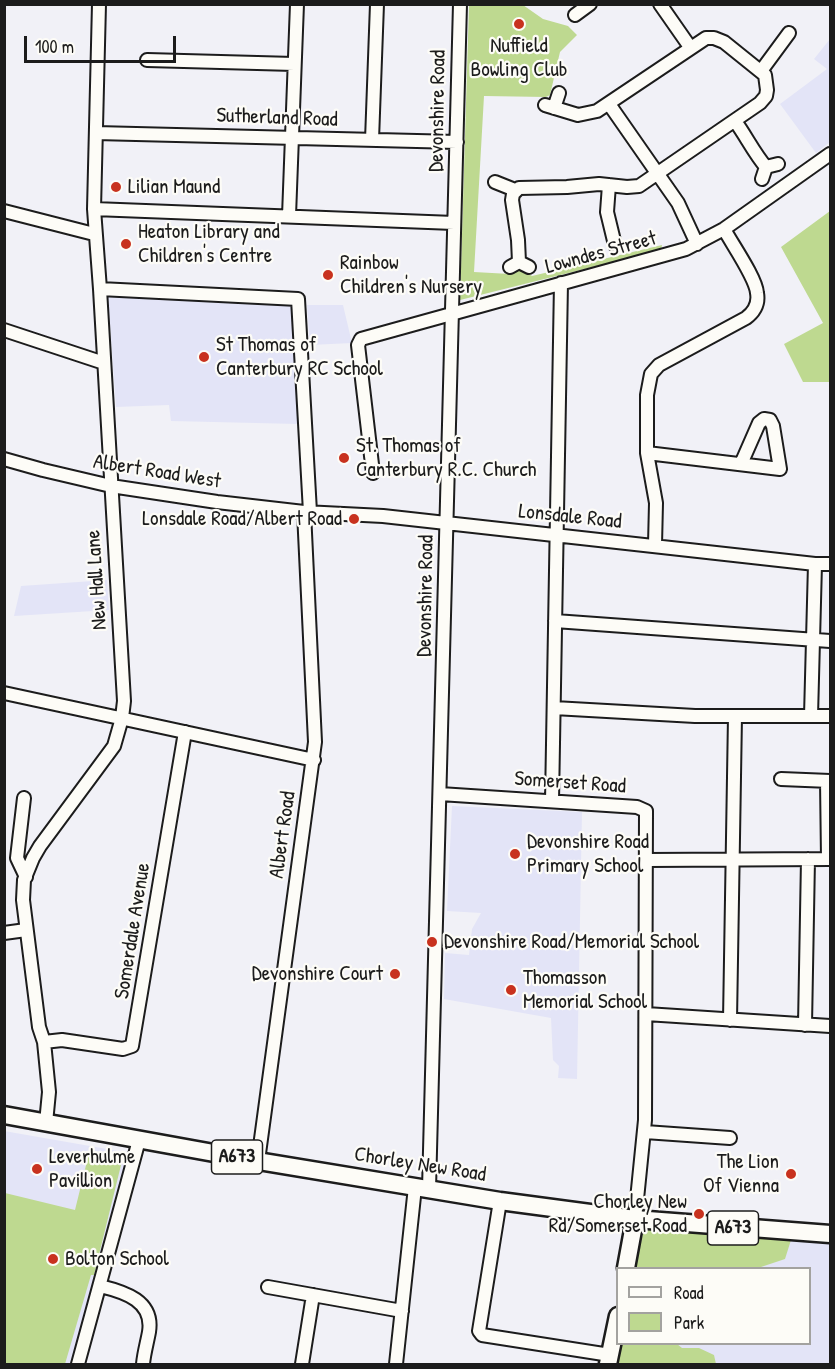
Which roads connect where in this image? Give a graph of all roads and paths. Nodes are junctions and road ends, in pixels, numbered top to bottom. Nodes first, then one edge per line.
1 (99, 4) edge
2 (297, 4) edge
3 (377, 4) edge
4 (460, 4) edge
5 (660, 4) edge
6 (588, 5) edge
7 (575, 15) dead end
8 (789, 33) dead end
9 (690, 47) junction
10 (147, 60) dead end
11 (294, 64) junction
12 (761, 71) junction
13 (559, 93) dead end
14 (609, 104) junction
15 (735, 121) junction
16 (96, 133) junction
17 (291, 138) junction
18 (372, 140) junction
19 (457, 142) junction
20 (831, 153) edge
21 (769, 170) dead end
22 (658, 174) junction
23 (495, 182) dead end
24 (609, 185) junction
25 (515, 190) junction
26 (94, 209) junction
27 (4, 211) edge
28 (289, 216) junction
29 (454, 223) junction
30 (724, 229) junction
31 (94, 234) junction
32 (697, 244) junction
33 (615, 245) dead end
34 (520, 265) dead end
35 (561, 283) junction
36 (99, 289) junction
37 (452, 314) junction
38 (4, 330) edge
39 (104, 363) junction
40 (647, 453) junction
41 (4, 459) edge
42 (741, 464) dead end
43 (373, 473) dead end
44 (111, 486) junction
45 (307, 512) junction
46 (447, 523) junction
47 (557, 535) junction
48 (655, 545) junction
49 (815, 564) junction
50 (831, 564) edge
51 (555, 621) junction
52 (813, 640) junction
53 (831, 641) edge
54 (4, 693) edge
55 (554, 708) junction
56 (735, 716) junction
57 (812, 716) junction
58 (831, 716) edge
59 (122, 718) junction
60 (185, 732) junction
61 (314, 759) junction
62 (781, 779) dead end
63 (829, 781) edge
64 (440, 794) junction
65 (24, 798) dead end
66 (552, 801) junction
67 (829, 829) edge
68 (732, 859) junction
69 (808, 859) junction
70 (829, 859) edge
71 (647, 860) junction
72 (26, 877) junction
73 (26, 930) junction
74 (4, 933) edge
75 (646, 1014) junction
76 (730, 1020) junction
77 (805, 1025) junction
78 (831, 1026) edge
79 (44, 1042) junction
80 (4, 1115) edge
81 (46, 1123) junction
82 (645, 1132) junction
83 (730, 1138) dead end
84 (139, 1140) junction
85 (258, 1161) junction
86 (422, 1188) junction
87 (500, 1201) junction
88 (635, 1219) junction
89 (831, 1234) edge
90 (626, 1267) edge
91 (100, 1286) junction
92 (268, 1287) dead end
93 (314, 1295) junction
94 (402, 1311) junction
95 (616, 1326) edge
96 (609, 1360) edge
97 (78, 1365) edge
98 (143, 1365) edge
99 (302, 1365) edge
100 (396, 1365) edge

1 - 16 street, New Hall Lane
2 - 11 street
3 - 18 street
4 - 19 street, Devonshire Road
5 - 9 street
6 - 7 street
8 - 12 street
9 - 12 street
9 - 14 street
10 - 11 street
11 - 17 street
12 - 15 street
13 - 14 street
14 - 22 street
15 - 21 street
15 - 22 street
16 - 17 street, Sutherland Road
16 - 26 street, New Hall Lane
17 - 18 street, Sutherland Road
17 - 28 street
18 - 19 street, Sutherland Road
19 - 29 street, Devonshire Road
20 - 30 street, Lowndes Street
22 - 24 street
22 - 32 street
23 - 25 street
24 - 25 street
24 - 33 street
25 - 34 street
26 - 28 street
26 - 31 street, New Hall Lane
27 - 31 street
28 - 29 street
29 - 37 street, Devonshire Road
30 - 32 street, Lowndes Street
30 - 40 street
31 - 36 street, New Hall Lane
32 - 35 street, Lowndes Street
35 - 37 street, Lowndes Street
35 - 47 street
36 - 39 street, New Hall Lane
36 - 45 street, Albert Road
37 - 43 street, Lowndes Street
37 - 46 street, Devonshire Road
38 - 39 street
39 - 44 street, New Hall Lane
40 - 42 street
40 - 48 street
41 - 44 street, Albert Road West
44 - 45 street, Albert Road West
44 - 59 street, New Hall Lane
45 - 46 street, Lonsdale Road
45 - 61 street, Albert Road
46 - 47 street, Lonsdale Road
46 - 64 street, Devonshire Road
47 - 48 street, Lonsdale Road
47 - 51 street
48 - 49 street, Lonsdale Road
49 - 50 street, Lonsdale Road
49 - 52 street
51 - 52 street
51 - 55 street
52 - 53 street
52 - 57 street
54 - 59 street
55 - 56 street
55 - 66 street
56 - 57 street
56 - 68 street
57 - 58 street
59 - 60 street
59 - 72 street, New Hall Lane
60 - 61 street
60 - 79 street, Somerdale Avenue
61 - 85 street, Albert Road
62 - 63 street
63 - 67 street
64 - 66 street, Somerset Road
64 - 86 street, Devonshire Road
65 - 72 street
66 - 71 street, Somerset Road
67 - 70 street
68 - 69 street
68 - 71 street
68 - 76 street
69 - 70 street
69 - 77 street
71 - 75 street, Somerset Road
72 - 73 street, New Hall Lane
73 - 74 street
73 - 79 street, New Hall Lane
75 - 76 street
75 - 82 street, Somerset Road
76 - 77 street
77 - 78 street
79 - 81 street, New Hall Lane
80 - 81 main road, Chorley New Road / A673
81 - 84 main road, Chorley New Road / A673
82 - 83 street
82 - 88 street, Somerset Road
84 - 85 main road, Chorley New Road / A673
84 - 91 street
85 - 86 main road, Chorley New Road / A673
86 - 87 main road, Chorley New Road / A673
86 - 94 street, Devonshire Road
87 - 88 main road, Chorley New Road / A673
87 - 96 street
88 - 89 main road, Chorley New Road / A673
88 - 90 main road
91 - 97 street
91 - 98 street
92 - 93 street
93 - 94 street
93 - 99 street
94 - 100 street, Devonshire Road
95 - 96 main road

